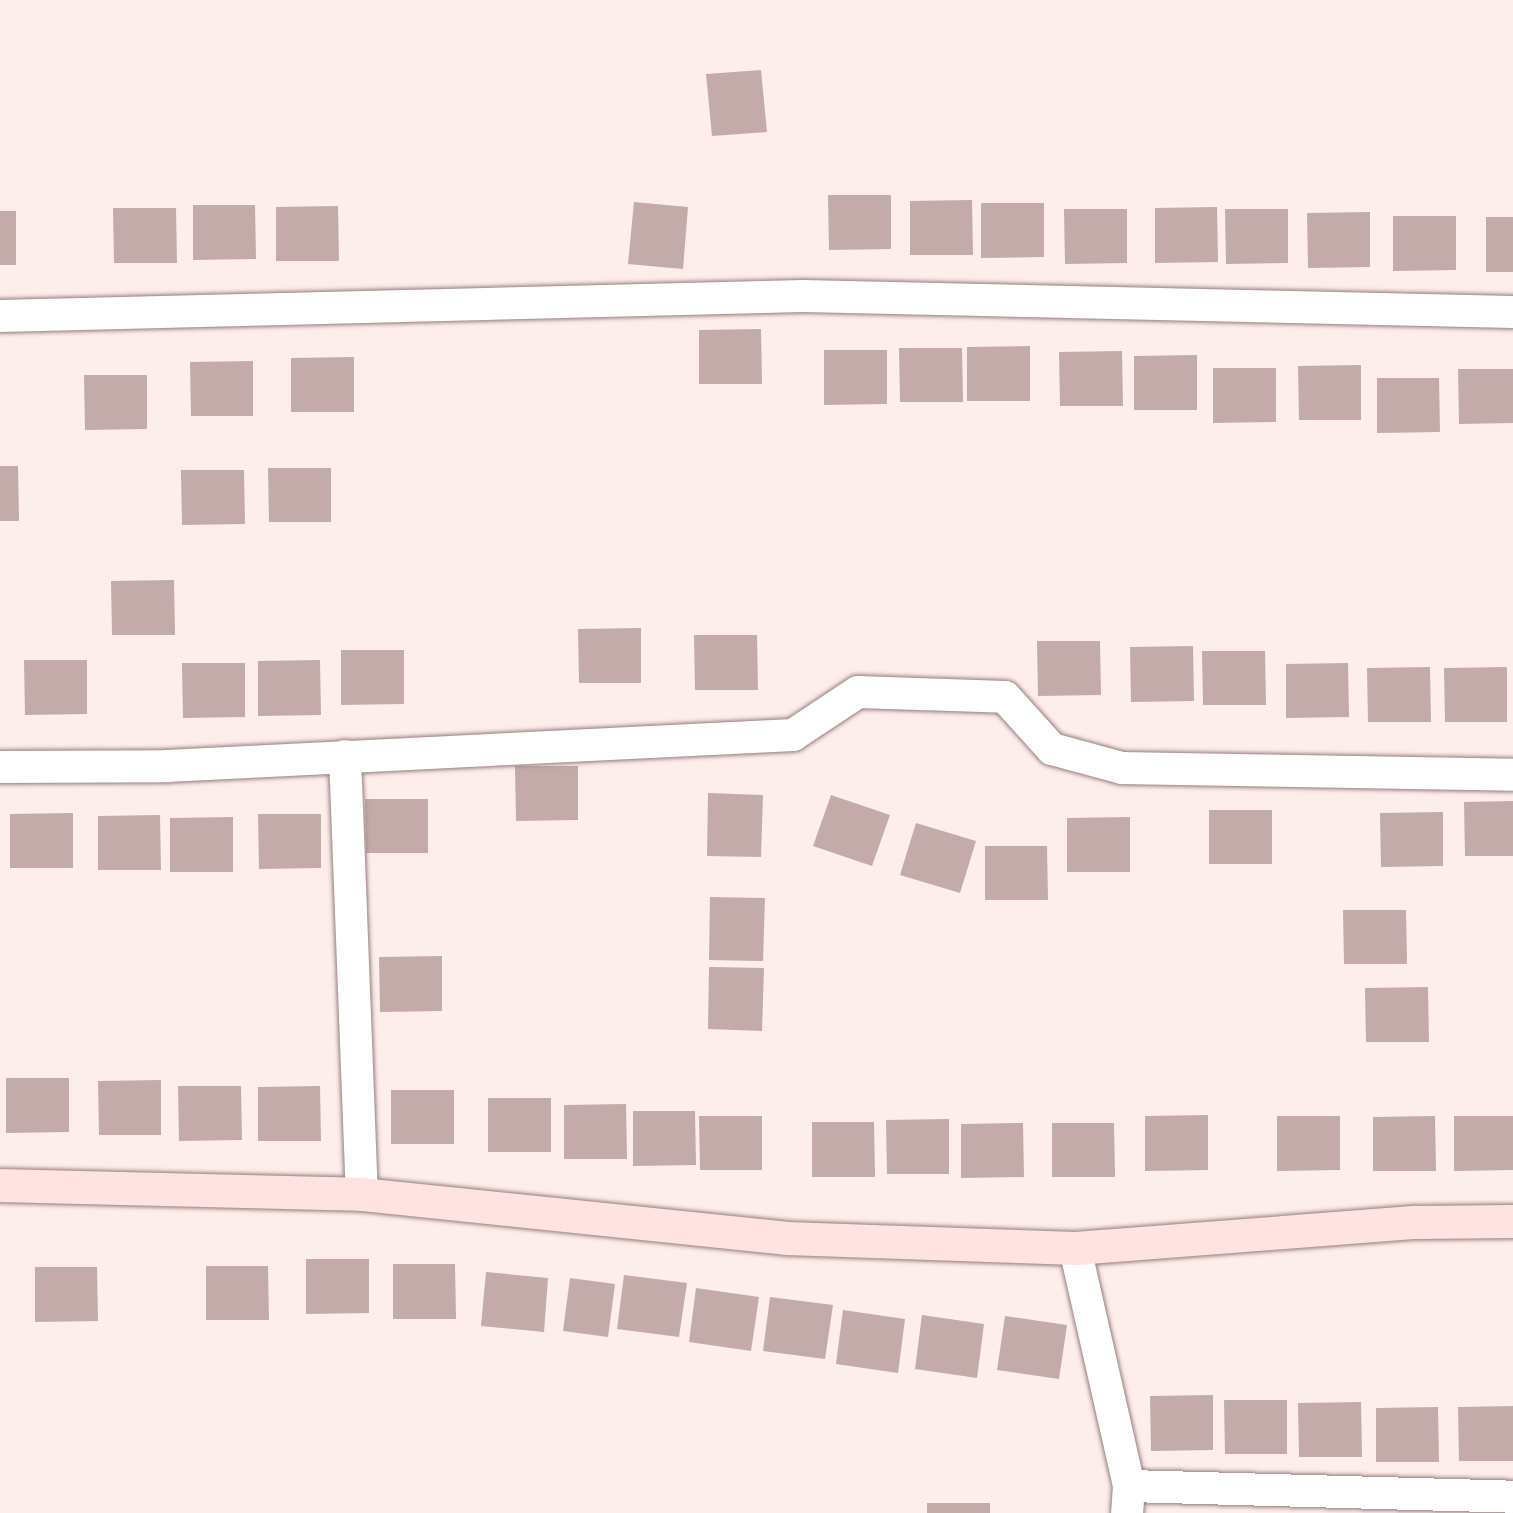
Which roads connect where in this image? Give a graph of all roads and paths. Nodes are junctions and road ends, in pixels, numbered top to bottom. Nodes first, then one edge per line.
1 (1513, 312) edge
2 (0, 316) edge
3 (345, 756) junction
4 (0, 767) edge
5 (1513, 775) edge
6 (0, 1185) edge
7 (362, 1194) junction
8 (1513, 1221) edge
9 (1075, 1248) junction
10 (1513, 1497) edge
11 (1128, 1500) edge

1 - 2 street
3 - 4 street
3 - 5 street
3 - 7 street
6 - 7 street
7 - 9 street
8 - 9 street
9 - 11 street
10 - 11 street

